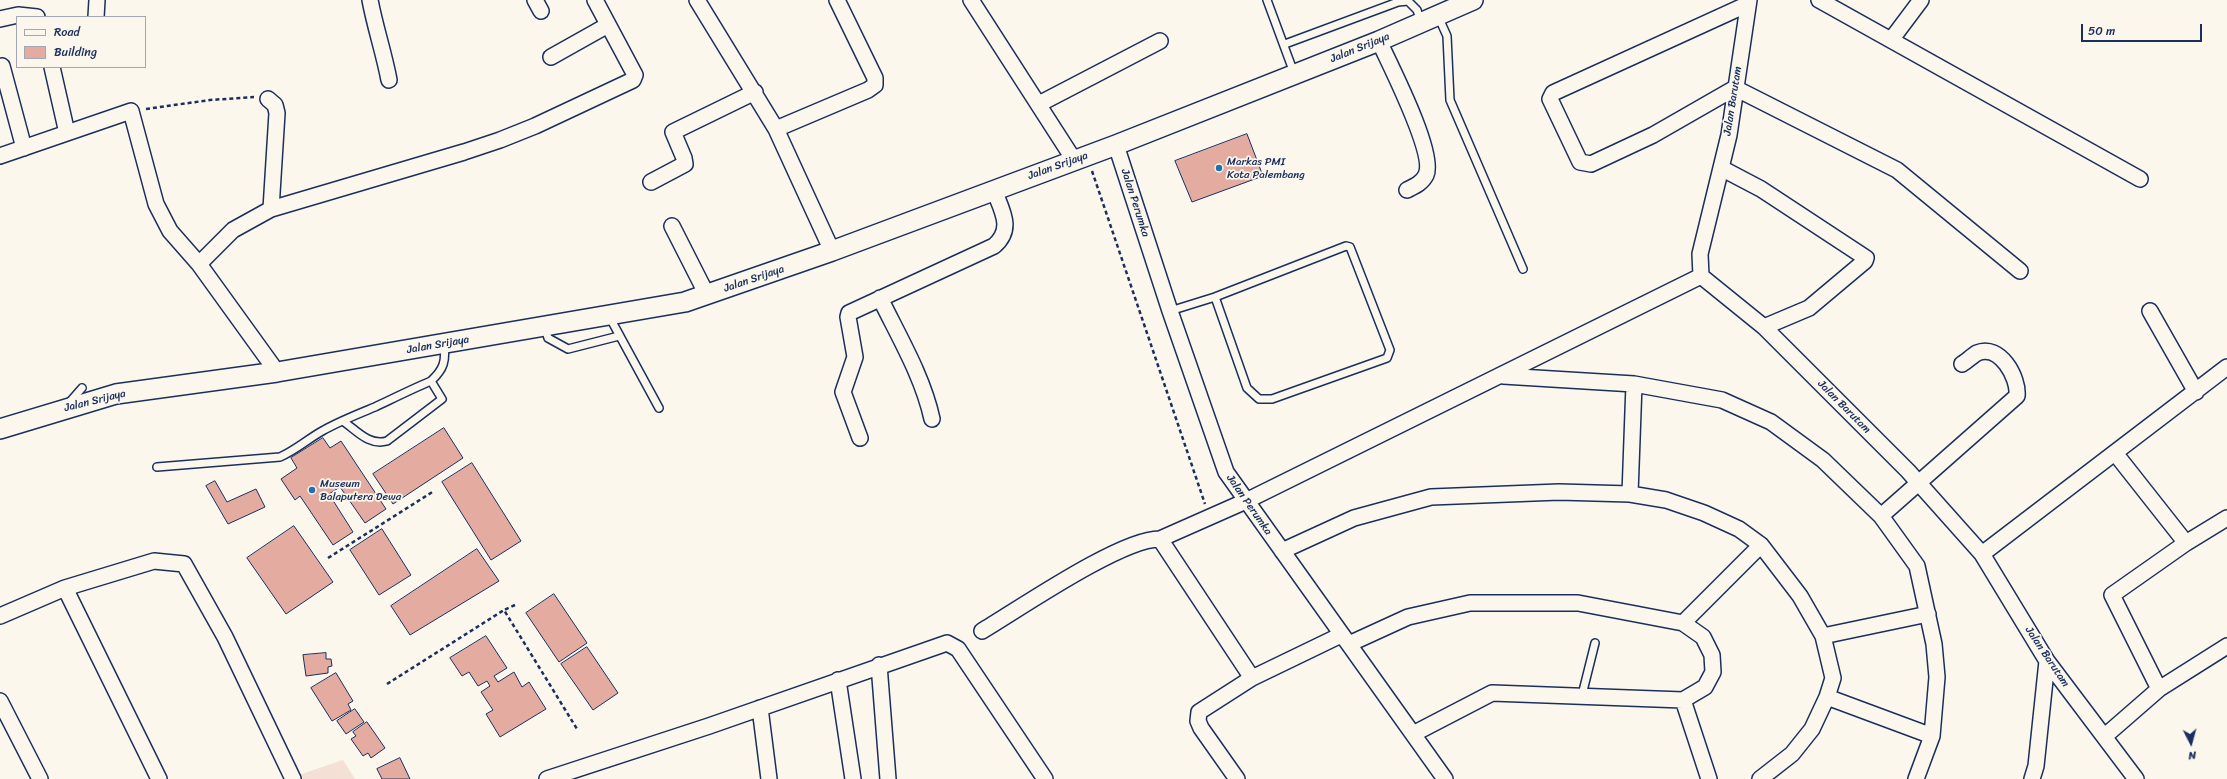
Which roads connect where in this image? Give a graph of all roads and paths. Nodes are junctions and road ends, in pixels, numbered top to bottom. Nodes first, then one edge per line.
1 (97, 0) edge
2 (370, 0) edge
3 (595, 0) edge
4 (697, 0) edge
5 (837, 0) edge
6 (971, 0) edge
7 (1267, 0) edge
8 (1473, 0) edge
9 (1819, 0) edge
10 (1921, 0) edge
11 (1748, 2) edge
12 (28, 16) edge
13 (96, 16) edge
14 (0, 19) edge
15 (1430, 19) junction
16 (608, 26) junction
17 (1891, 40) junction
18 (1160, 41) dead end
19 (1379, 41) junction
20 (1285, 44) junction
21 (551, 57) dead end
22 (2, 66) dead end
23 (52, 68) edge
24 (1294, 75) junction
25 (389, 80) dead end
26 (1735, 88) junction
27 (755, 92) junction
28 (268, 99) joint
29 (1039, 104) junction
30 (131, 111) junction
31 (776, 129) junction
32 (67, 133) junction
33 (1116, 145) junction
34 (24, 148) junction
35 (0, 156) edge
36 (1080, 158) junction
37 (1721, 168) junction
38 (2140, 178) dead end
39 (651, 182) dead end
40 (994, 190) junction
41 (1407, 190) dead end
42 (271, 209) junction
43 (672, 226) dead end
44 (832, 251) junction
45 (199, 264) junction
46 (1523, 269) dead end
47 (2020, 271) dead end
48 (1701, 276) junction
49 (707, 295) junction
50 (1214, 296) junction
51 (880, 298) junction
52 (1170, 311) junction
53 (2150, 311) dead end
54 (609, 316) junction
55 (544, 327) junction
56 (1764, 327) junction
57 (619, 336) junction
58 (444, 344) junction
59 (1962, 364) dead end
60 (2227, 367) edge
61 (277, 372) junction
62 (1501, 376) junction
63 (431, 381) junction
64 (1634, 384) junction
65 (82, 388) dead end
66 (2196, 392) junction
67 (64, 408) junction
68 (659, 408) dead end
69 (932, 419) dead end
70 (343, 421) junction
71 (0, 429) edge
72 (860, 438) dead end
73 (2115, 453) junction
74 (157, 467) dead end
75 (1919, 484) junction
76 (434, 491) dead end
77 (1630, 494) junction
78 (1246, 500) junction
79 (1881, 516) junction
80 (1209, 517) junction
81 (2227, 518) edge
82 (1160, 539) junction
83 (2186, 543) junction
84 (1761, 545) junction
85 (1282, 551) junction
86 (1982, 554) junction
87 (328, 558) dead end
88 (65, 588) junction
89 (515, 605) dead end
90 (504, 610) junction
91 (1928, 614) junction
92 (0, 616) edge
93 (1683, 623) junction
94 (982, 631) dead end
95 (1823, 636) junction
96 (1345, 639) junction
97 (1595, 643) dead end
98 (2227, 646) edge
99 (2047, 661) junction
100 (879, 666) junction
101 (1252, 678) junction
102 (838, 680) junction
103 (388, 684) dead end
104 (2159, 689) junction
105 (1582, 695) junction
106 (1827, 697) junction
107 (1683, 700) junction
108 (0, 701) edge
109 (760, 708) junction
110 (577, 729) dead end
111 (1413, 734) junction
112 (1932, 736) junction
113 (2105, 736) junction
114 (40, 779) edge
115 (159, 779) edge
116 (293, 779) edge
117 (547, 779) edge
118 (769, 779) edge
119 (853, 779) edge
120 (888, 779) edge
121 (1045, 779) edge
122 (1237, 779) edge
123 (1445, 779) edge
124 (1709, 779) edge
125 (1760, 779) edge
126 (1916, 779) edge
127 (2032, 779) edge
128 (2136, 779) edge

1 - 13 street
2 - 25 street
3 - 16 street
4 - 27 street
5 - 31 street
6 - 29 street
7 - 20 lane
8 - 15 street, Jalan Srijaya
9 - 17 street
10 - 17 street
11 - 26 street, Jalan Barutam
11 - 26 street
12 - 14 street
15 - 19 street, Jalan Srijaya
15 - 20 lane
15 - 46 lane
16 - 21 street
16 - 42 street
17 - 38 street
18 - 29 street
19 - 24 street, Jalan Srijaya
19 - 41 street
20 - 24 lane
22 - 34 street
23 - 32 street
24 - 33 street, Jalan Srijaya
26 - 37 street, Jalan Barutam
26 - 47 street
27 - 31 street
27 - 39 street
28 - 30 path
28 - 42 street
29 - 36 street
30 - 32 street
30 - 45 street
31 - 44 street
32 - 34 street
33 - 36 street, Jalan Srijaya
33 - 52 street, Jalan Perumka
34 - 35 street
36 - 40 street, Jalan Srijaya
36 - 80 path
37 - 48 street, Jalan Barutam
37 - 56 street
40 - 44 street, Jalan Srijaya
40 - 51 street
42 - 45 street
43 - 49 street
44 - 49 street, Jalan Srijaya
45 - 61 street
48 - 56 street, Jalan Barutam
48 - 62 street
49 - 54 street, Jalan Srijaya
50 - 50 lane
50 - 52 lane
51 - 69 street
51 - 72 street
52 - 78 street, Jalan Perumka
53 - 66 street
54 - 55 street, Jalan Srijaya
54 - 57 lane
55 - 57 lane
55 - 58 street, Jalan Srijaya
56 - 75 street, Jalan Barutam
57 - 68 lane
58 - 61 street, Jalan Srijaya
58 - 63 lane
59 - 75 street
60 - 66 street
61 - 67 street, Jalan Srijaya
62 - 64 street
62 - 78 street
63 - 70 lane
63 - 70 lane
64 - 77 street
64 - 79 street
65 - 67 lane
66 - 73 street
67 - 71 street, Jalan Srijaya
70 - 74 lane
73 - 83 street
73 - 86 street
75 - 79 street
75 - 86 street, Jalan Barutam
76 - 87 path
77 - 84 street
77 - 85 street
78 - 80 street
78 - 85 street, Jalan Perumka
79 - 91 street
80 - 82 street
81 - 83 street
82 - 94 street
82 - 101 street
83 - 104 street
84 - 93 street
84 - 95 street
85 - 96 street, Jalan Perumka
86 - 99 street, Jalan Barutam
88 - 92 street
88 - 115 street
88 - 116 street
89 - 90 path
90 - 103 path
90 - 110 path
91 - 95 street
91 - 112 street
93 - 96 street
93 - 107 street
95 - 106 street
96 - 101 street
96 - 111 street, Jalan Perumka
97 - 105 lane
98 - 104 street
99 - 113 street, Jalan Barutam
99 - 127 street
100 - 102 street
100 - 120 street
100 - 121 street
101 - 122 street
102 - 109 street
102 - 119 street
104 - 113 street
105 - 107 street
105 - 111 street
106 - 112 street
106 - 125 street
107 - 124 street
108 - 114 street
109 - 117 street
109 - 118 street
111 - 123 street, Jalan Perumka
112 - 126 street
113 - 128 street, Jalan Barutam

